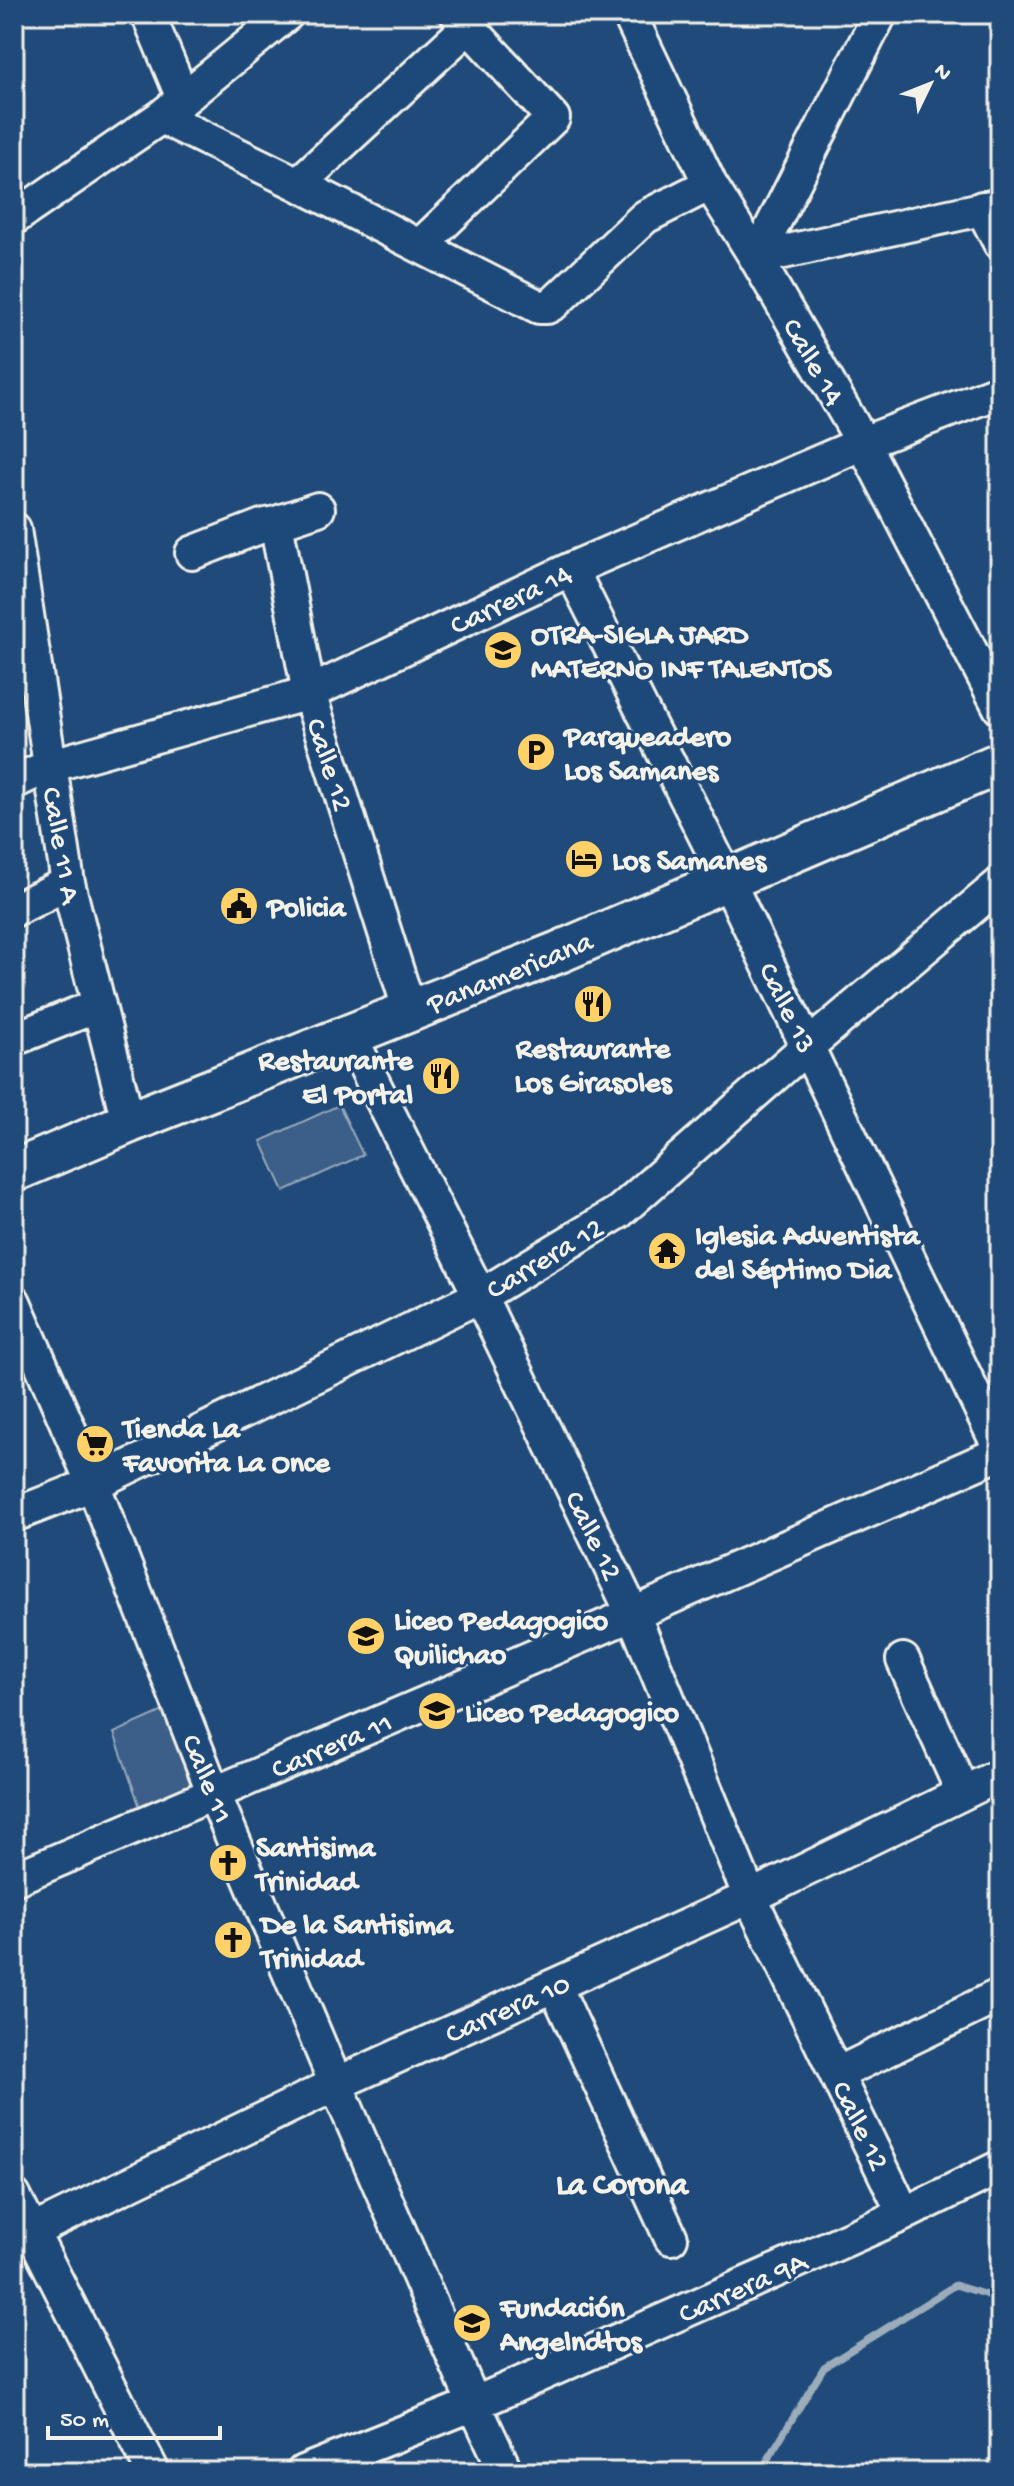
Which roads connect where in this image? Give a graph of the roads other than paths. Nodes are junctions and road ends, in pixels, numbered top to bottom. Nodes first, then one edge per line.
1 (148, 14) edge
2 (287, 14) edge
3 (629, 14) edge
4 (880, 14) edge
5 (463, 20) edge
6 (172, 108) junction
7 (298, 184) junction
8 (710, 184) junction
9 (991, 206) edge
10 (14, 218) edge
11 (1000, 243) edge
12 (420, 246) junction
13 (756, 258) junction
14 (1000, 391) edge
15 (863, 443) junction
16 (318, 509) dead end
17 (276, 523) junction
18 (14, 529) edge
19 (192, 553) dead end
20 (571, 569) junction
21 (19, 604) edge
22 (309, 693) junction
23 (1000, 708) edge
24 (1000, 749) edge
25 (1000, 763) edge
26 (49, 766) junction
27 (14, 782) edge
28 (724, 873) junction
29 (68, 883) junction
30 (998, 892) edge
31 (14, 910) edge
32 (406, 999) junction
33 (99, 1005) junction
34 (350, 1036) junction
35 (14, 1039) edge
36 (808, 1046) junction
37 (125, 1109) junction
38 (14, 1156) edge
39 (14, 1171) edge
40 (480, 1296) junction
41 (14, 1302) edge
42 (1000, 1451) edge
43 (93, 1484) junction
44 (14, 1515) edge
45 (633, 1614) junction
46 (903, 1660) dead end
47 (1000, 1775) edge
48 (963, 1793) junction
49 (214, 1794) junction
50 (14, 1879) edge
51 (750, 1897) junction
52 (555, 1986) junction
53 (1000, 1995) edge
54 (837, 2074) junction
55 (336, 2084) junction
56 (1000, 2167) edge
57 (14, 2196) edge
58 (904, 2214) junction
59 (23, 2236) edge
60 (671, 2238) dead end
61 (474, 2404) junction
62 (153, 2472) edge
63 (303, 2472) edge
64 (506, 2472) edge

1 - 6 street
2 - 6 street
3 - 8 street, Calle 14
4 - 13 street
5 - 7 street
5 - 12 street
6 - 7 street
6 - 10 street
7 - 12 street
8 - 12 street
8 - 13 street, Calle 14
9 - 11 street
9 - 13 street
13 - 15 street, Calle 14
14 - 15 street, Carrera 14
15 - 20 street, Carrera 14
15 - 23 street, Calle 14
16 - 17 street
17 - 19 street
17 - 22 street, Calle 12
18 - 21 street, Calle 11 A
20 - 22 street, Carrera 14
20 - 28 street, Calle 13
21 - 26 street, Calle 11 A
22 - 26 street, Carrera 14
22 - 32 street, Calle 12
24 - 28 main road, Panamericana
25 - 28 main road, Panamericana
26 - 27 street, Carrera 14
26 - 29 street, Calle 11 A
28 - 32 main road, Panamericana
28 - 34 main road, Panamericana
28 - 36 street, Calle 13
29 - 31 street
29 - 33 street, Calle 11 A
30 - 36 street, Carrera 12
32 - 37 main road, Panamericana
33 - 35 street
33 - 37 street, Calle 11 A
34 - 39 main road, Panamericana
34 - 40 street, Calle 12
36 - 40 street, Carrera 12
36 - 42 street, Calle 13
37 - 38 main road, Panamericana
40 - 43 street, Carrera 12
40 - 45 street, Calle 12
41 - 43 street, Calle 11
42 - 45 street, Carrera 11
43 - 44 street, Carrera 12
43 - 49 street, Calle 11
45 - 49 street, Carrera 11
45 - 51 street, Calle 12
46 - 48 street
47 - 48 street, Carrera 10
48 - 51 street, Carrera 10
49 - 50 street, Carrera 11
49 - 55 street, Calle 11
51 - 52 street, Carrera 10
51 - 54 street, Calle 12
52 - 55 street, Carrera 10
52 - 60 street
53 - 54 street
54 - 58 street, Calle 12
55 - 59 street, Carrera 10
55 - 61 street, Calle 11
56 - 58 street, Carrera 9A
57 - 59 street
58 - 61 street, Carrera 9A
59 - 62 street
61 - 63 street, Carrera 9A
61 - 64 street, Calle 11

